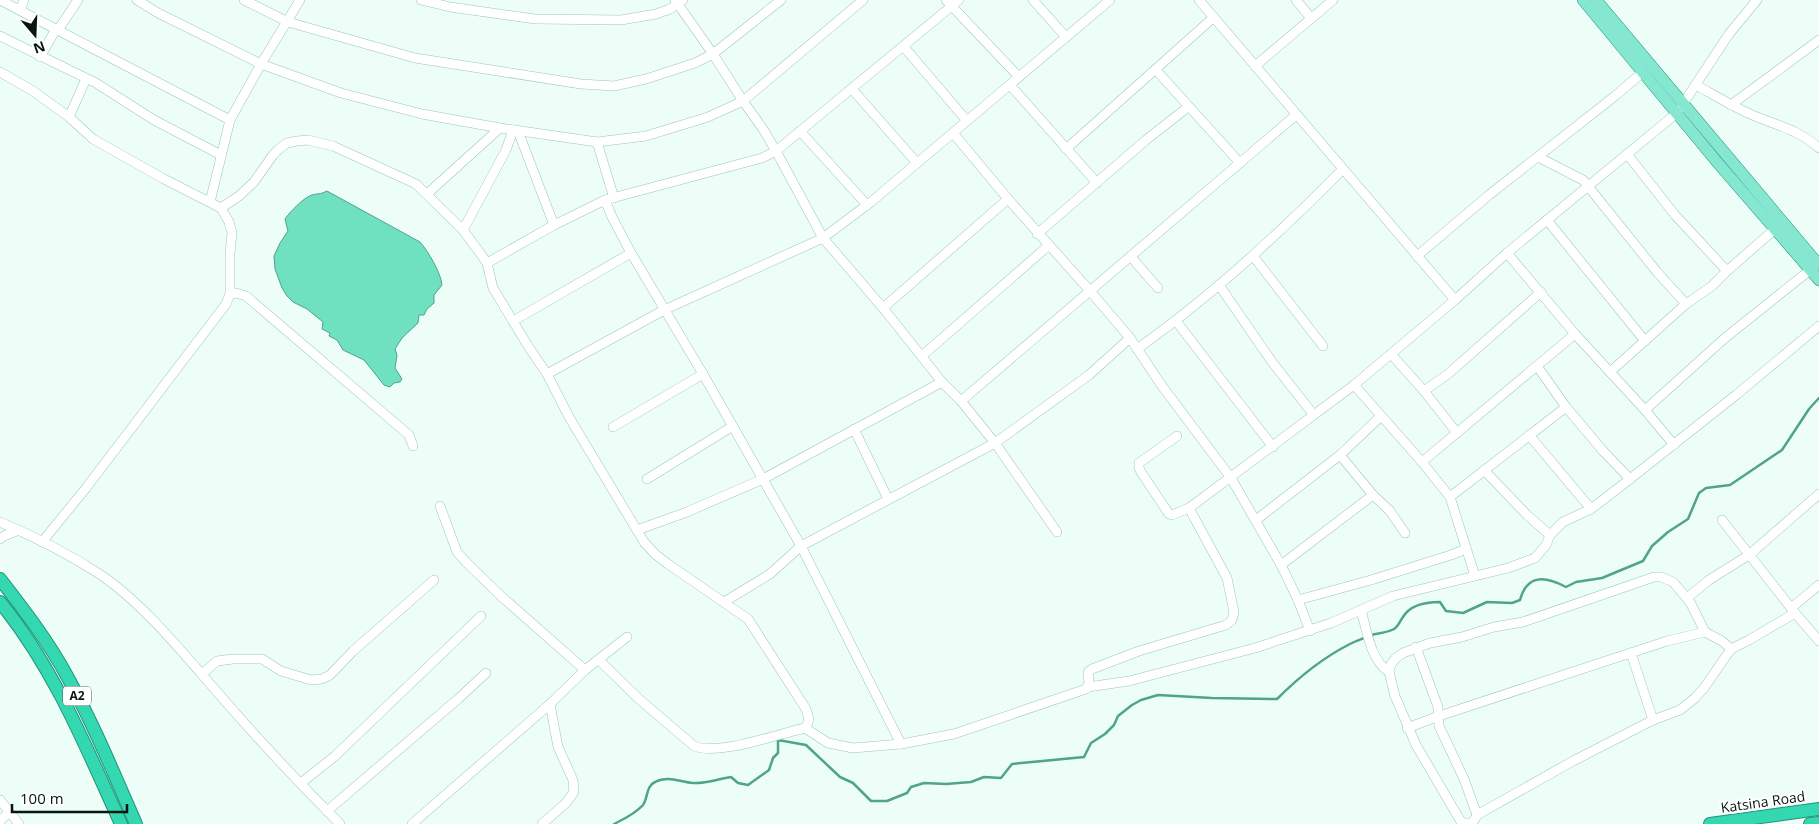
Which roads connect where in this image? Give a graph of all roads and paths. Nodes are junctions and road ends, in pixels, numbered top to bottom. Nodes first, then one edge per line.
1 (0, 0) edge
2 (24, 0) edge
3 (78, 0) edge
4 (137, 0) edge
5 (244, 0) edge
6 (300, 0) edge
7 (421, 0) edge
8 (781, 0) edge
9 (863, 0) edge
10 (1033, 0) edge
11 (1110, 0) edge
12 (1199, 0) edge
13 (1296, 0) edge
14 (1332, 0) edge
15 (1583, 0) edge
16 (1596, 0) edge
17 (1757, 0) edge
18 (678, 1) edge
19 (953, 2) edge
20 (20, 10) junction
21 (1214, 18) junction
22 (1311, 18) junction
23 (288, 22) junction
24 (57, 29) junction
25 (0, 36) edge
26 (1066, 37) junction
27 (1819, 40) edge
28 (904, 47) junction
29 (713, 54) junction
30 (40, 57) junction
31 (262, 64) junction
32 (1255, 66) junction
33 (1156, 70) junction
34 (0, 72) edge
35 (1643, 72) junction
36 (1019, 77) junction
37 (86, 79) junction
38 (1010, 85) junction
39 (1696, 85) junction
40 (852, 89) junction
41 (743, 101) junction
42 (1731, 105) junction
43 (1188, 106) junction
44 (1680, 108) junction
45 (1296, 115) junction
46 (69, 117) junction
47 (230, 120) junction
48 (967, 121) junction
49 (500, 128) junction
50 (516, 131) junction
51 (800, 131) junction
52 (953, 133) junction
53 (597, 142) junction
54 (1819, 148) edge
55 (1066, 149) junction
56 (776, 151) junction
57 (1627, 154) junction
58 (221, 156) junction
59 (1538, 156) junction
60 (917, 163) junction
61 (1240, 163) junction
62 (1343, 169) junction
63 (1097, 183) junction
64 (1588, 186) junction
65 (427, 194) junction
66 (610, 199) junction
67 (1008, 199) junction
68 (210, 202) junction
69 (867, 205) junction
70 (222, 208) junction
71 (1547, 220) junction
72 (554, 225) junction
73 (1775, 229) junction
74 (463, 230) junction
75 (1038, 234) junction
76 (822, 238) junction
77 (1048, 246) junction
78 (631, 253) junction
79 (1507, 253) junction
80 (1253, 256) junction
81 (1417, 256) junction
82 (1130, 257) junction
83 (487, 264) junction
84 (1814, 267) edge
85 (1727, 271) junction
86 (1819, 280) edge
87 (1220, 285) junction
88 (1158, 288) dead end
89 (1090, 292) junction
90 (1541, 292) junction
91 (230, 294) junction
92 (1455, 300) junction
93 (1686, 304) junction
94 (883, 308) junction
95 (664, 310) junction
96 (513, 321) junction
97 (1176, 321) junction
98 (1819, 326) edge
99 (1575, 334) junction
100 (1130, 338) junction
101 (1644, 341) junction
102 (1323, 346) dead end
103 (1137, 349) junction
104 (1391, 354) junction
105 (923, 356) junction
106 (1537, 366) junction
107 (1610, 372) junction
108 (547, 374) junction
109 (703, 374) junction
110 (942, 382) junction
111 (1354, 385) junction
112 (1424, 391) junction
113 (961, 401) junction
114 (1566, 407) junction
115 (1645, 410) junction
116 (1313, 414) junction
117 (1380, 416) junction
118 (733, 426) junction
119 (613, 428) dead end
120 (854, 429) junction
121 (1457, 433) junction
122 (1529, 435) junction
123 (1177, 436) dead end
124 (995, 443) junction
125 (1674, 445) junction
126 (413, 446) dead end
127 (1273, 447) junction
128 (1340, 455) junction
129 (1422, 462) junction
130 (1484, 470) junction
131 (1231, 478) junction
132 (647, 479) dead end
133 (763, 479) junction
134 (1630, 479) junction
135 (1819, 494) edge
136 (1373, 495) junction
137 (1450, 497) junction
138 (888, 499) junction
139 (440, 506) dead end
140 (1189, 508) junction
141 (1591, 509) junction
142 (1256, 520) junction
143 (1722, 520) dead end
144 (0, 522) edge
145 (19, 530) junction
146 (637, 530) junction
147 (1057, 532) dead end
148 (1405, 533) dead end
149 (1550, 535) junction
150 (0, 539) edge
151 (42, 542) junction
152 (801, 546) junction
153 (1466, 549) junction
154 (1749, 555) junction
155 (1281, 565) junction
156 (1475, 576) junction
157 (0, 579) edge
158 (434, 580) dead end
159 (1819, 585) edge
160 (1687, 598) junction
161 (1298, 600) junction
162 (0, 602) edge
163 (724, 602) junction
164 (1361, 610) junction
165 (1793, 611) junction
166 (481, 616) dead end
167 (1310, 631) junction
168 (1705, 632) junction
169 (627, 637) dead end
170 (1819, 641) edge
171 (1416, 648) junction
172 (1730, 649) junction
173 (1631, 653) junction
174 (599, 660) junction
175 (585, 670) junction
176 (1389, 672) junction
177 (486, 673) dead end
178 (202, 674) junction
179 (1088, 688) junction
180 (550, 704) junction
181 (1439, 716) junction
182 (1653, 720) junction
183 (805, 728) junction
184 (1407, 728) junction
185 (901, 744) junction
186 (301, 783) junction
187 (0, 800) edge
188 (1819, 809) edge
189 (327, 811) junction
190 (9, 812) junction
191 (1477, 814) junction
192 (0, 821) edge
193 (1819, 823) edge
194 (19, 824) edge
195 (121, 824) edge
196 (136, 824) edge
197 (340, 824) edge
198 (412, 824) edge
199 (542, 824) edge
200 (1472, 824) edge
201 (1710, 824) edge
202 (1810, 824) edge

1 - 20 street
2 - 20 street
3 - 24 street
4 - 31 street
5 - 23 street
6 - 23 street
7 - 18 street
8 - 29 street
9 - 41 street
10 - 26 street
11 - 26 street
12 - 21 street
13 - 22 street
14 - 22 street
15 - 35 main road
16 - 44 main road
17 - 39 street
18 - 29 street
19 - 28 street
19 - 36 street
20 - 24 street
21 - 32 street
21 - 33 street
22 - 32 street
23 - 29 street
23 - 31 street
24 - 30 street
24 - 47 street
25 - 30 street
26 - 36 street
27 - 42 street
28 - 40 street
28 - 48 street
29 - 41 street
30 - 37 street
31 - 47 street
31 - 49 street
32 - 45 street
33 - 43 street
33 - 55 street
34 - 46 street
35 - 44 main road
35 - 59 street
36 - 38 street
37 - 46 street
37 - 58 street
38 - 48 street
38 - 55 street
39 - 42 street
39 - 44 street
40 - 51 street
40 - 60 street
41 - 53 street
41 - 56 street
42 - 54 street
43 - 61 street
43 - 63 street
44 - 57 street
44 - 73 main road
44 - 84 main road
45 - 61 street
45 - 62 street
46 - 68 street
47 - 58 street
48 - 52 street
49 - 50 street
49 - 65 street
50 - 53 street
50 - 72 street
50 - 74 street
51 - 56 street
51 - 69 street
52 - 60 street
52 - 67 street
53 - 66 street
55 - 63 street
56 - 66 street
56 - 76 street
57 - 64 street
57 - 85 street
58 - 68 street
59 - 64 street
59 - 81 street
60 - 69 street
61 - 82 street
62 - 80 street
62 - 81 street
63 - 75 street
64 - 71 street
64 - 93 street
65 - 70 street
65 - 74 street
66 - 72 street
66 - 78 street
67 - 75 street
67 - 94 street
68 - 70 street
69 - 76 street
70 - 91 street
71 - 79 street
71 - 101 street
72 - 83 street
73 - 84 main road
73 - 85 street
74 - 83 street
75 - 77 street
76 - 94 street
76 - 95 street
77 - 89 street
77 - 105 street
78 - 95 street
78 - 96 street
79 - 90 street
79 - 92 street
80 - 87 street
80 - 102 street
81 - 92 street
82 - 88 street
82 - 89 street
83 - 96 street
84 - 86 main road
84 - 115 street
85 - 93 street
87 - 97 street
87 - 116 street
89 - 100 street
89 - 113 street
90 - 99 street
90 - 112 street
91 - 126 street
91 - 151 street
92 - 104 street
93 - 101 street
94 - 105 street
95 - 108 street
95 - 109 street
96 - 108 street
97 - 103 street
97 - 127 street
98 - 125 street
99 - 106 street
99 - 107 street
100 - 103 street
100 - 124 street
101 - 107 street
103 - 131 street
104 - 111 street
104 - 112 street
105 - 110 street
106 - 114 street
106 - 121 street
107 - 115 street
108 - 146 street
109 - 118 street
109 - 119 street
110 - 113 street
110 - 120 street
111 - 116 street
111 - 117 street
112 - 121 street
113 - 124 street
114 - 122 street
114 - 134 street
115 - 125 street
116 - 127 street
117 - 128 street
117 - 129 street
118 - 132 street
118 - 133 street
120 - 133 street
120 - 138 street
121 - 129 street
122 - 130 street
122 - 141 street
123 - 140 street
124 - 138 street
124 - 147 street
125 - 134 street
127 - 131 street
128 - 136 street
128 - 142 street
129 - 137 street
130 - 137 street
130 - 149 street
131 - 140 street
131 - 142 street
133 - 146 street
133 - 152 street
134 - 141 street
135 - 154 street
136 - 148 street
136 - 155 street
137 - 153 street
138 - 152 street
139 - 175 street
140 - 179 street
141 - 149 street
142 - 155 street
143 - 154 street
144 - 145 street
145 - 150 street
145 - 151 street
146 - 163 street
149 - 156 street
151 - 178 street
152 - 163 street
152 - 185 street
153 - 156 street
153 - 161 street
154 - 160 street
154 - 165 street
155 - 161 street
156 - 164 street
157 - 196 highway, A2
158 - 178 street
159 - 165 street
160 - 168 street
160 - 171 street
161 - 167 street
162 - 195 highway, A2
163 - 183 street
164 - 167 street
164 - 176 street
165 - 170 street
165 - 172 street
166 - 186 street
167 - 179 street
168 - 172 street
168 - 173 street
169 - 174 street
171 - 176 street
171 - 181 street
172 - 182 street
173 - 181 street
173 - 182 street
174 - 175 street
174 - 183 street
175 - 180 street
176 - 184 street
177 - 189 street
178 - 186 street
179 - 185 street
180 - 198 street
180 - 199 street
181 - 184 street
181 - 191 street
182 - 191 street
183 - 185 street
184 - 200 street
186 - 189 street
187 - 190 street
188 - 201 highway, Katsina Road
189 - 197 street
190 - 192 street
190 - 194 street
191 - 200 street
193 - 202 highway, Katsina Road

